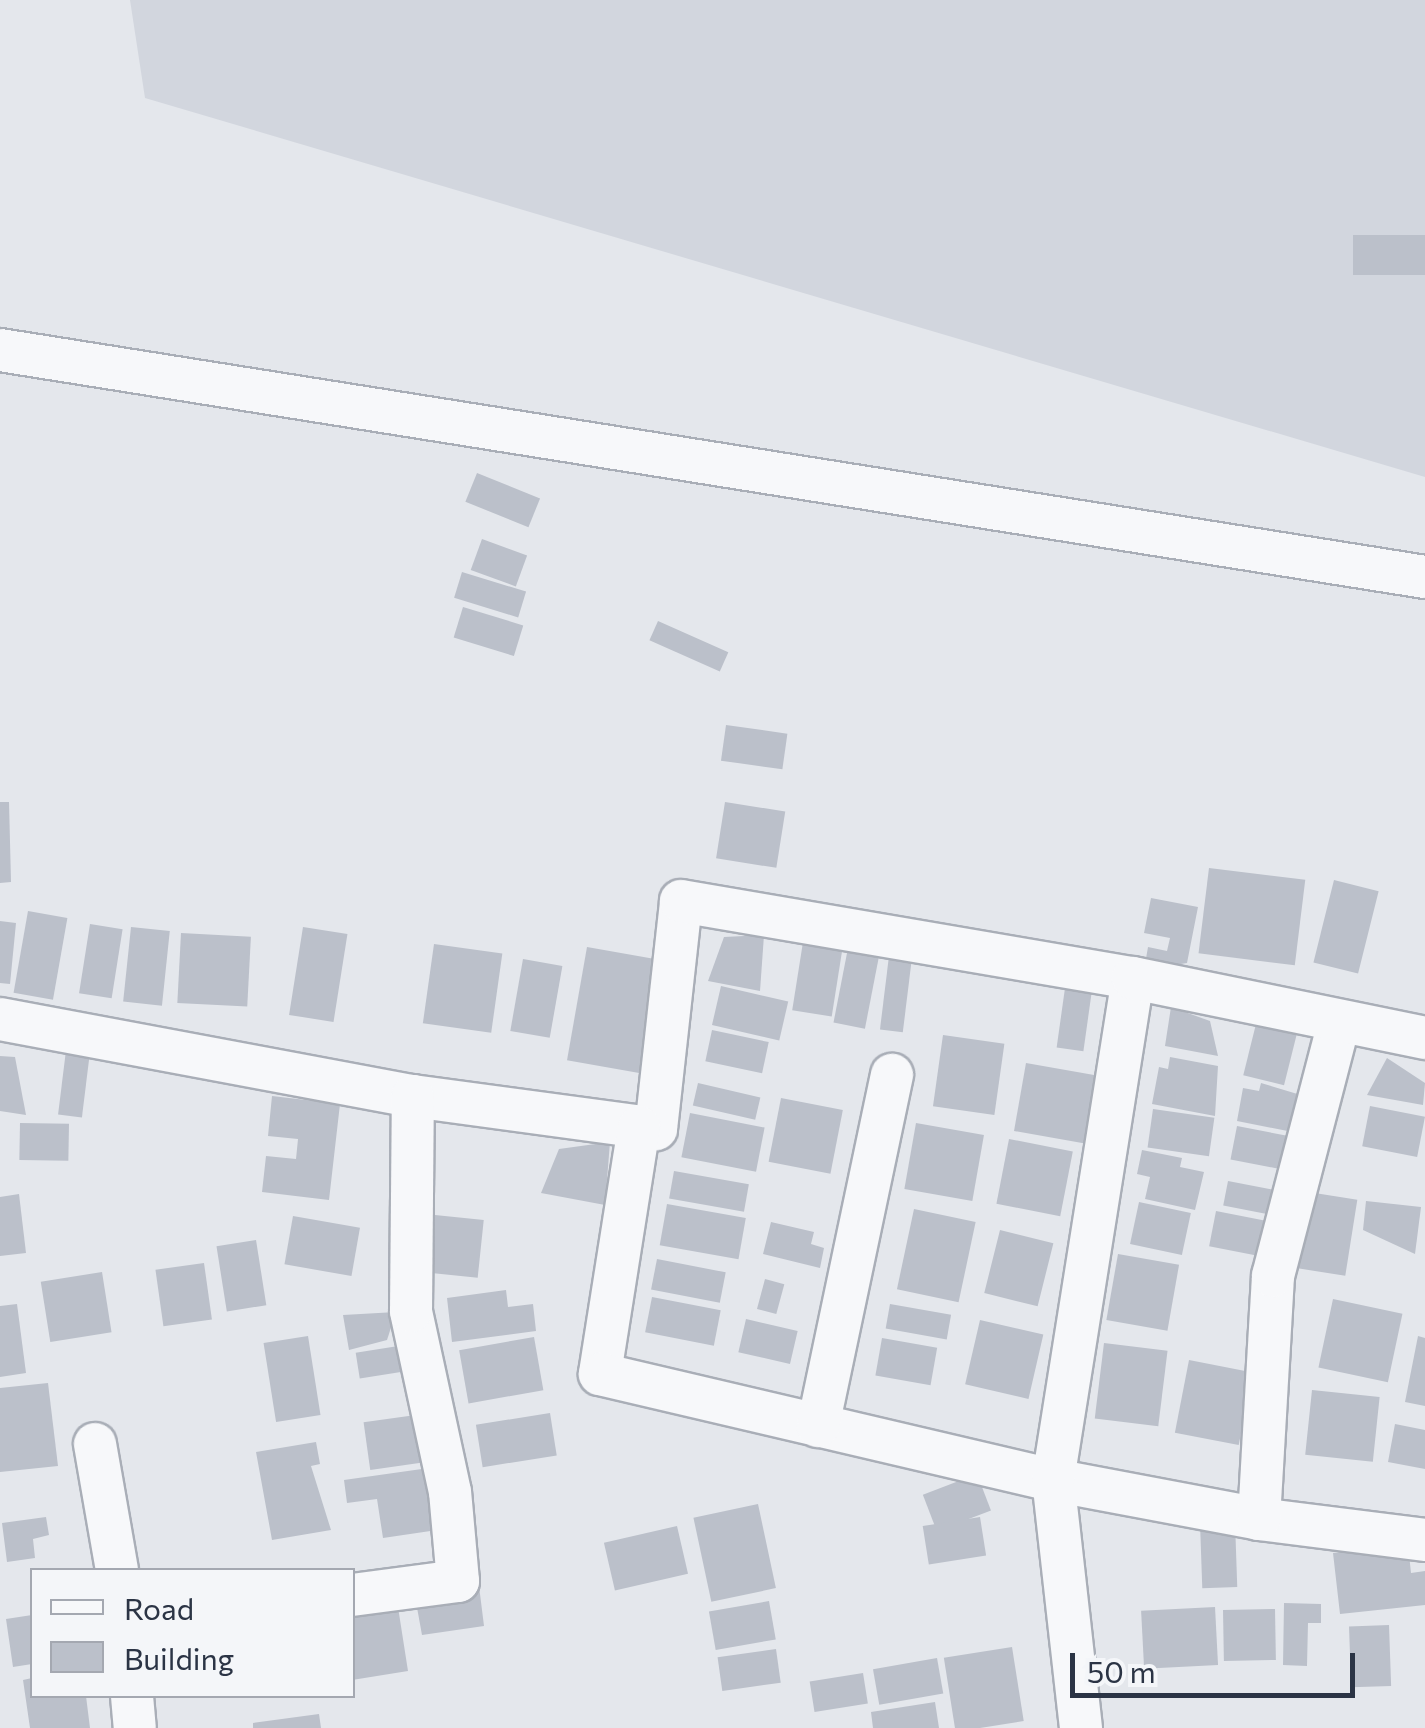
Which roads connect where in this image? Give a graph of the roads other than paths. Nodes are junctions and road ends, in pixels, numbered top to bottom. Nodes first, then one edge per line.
1 (0, 350) edge
2 (1425, 578) edge
3 (1132, 978) junction
4 (0, 1019) edge
5 (1340, 1023) junction
6 (1425, 1038) edge
7 (892, 1075) dead end
8 (413, 1096) junction
9 (638, 1127) junction
10 (818, 1426) junction
11 (95, 1444) dead end
12 (1053, 1480) junction
13 (1258, 1519) junction
14 (1425, 1540) edge
15 (117, 1568) edge
16 (355, 1595) edge
17 (132, 1698) edge
18 (135, 1728) edge
19 (1081, 1728) edge

1 - 2 street
3 - 5 street
3 - 9 street
3 - 12 street
4 - 8 street
5 - 6 street
5 - 13 street
7 - 10 street
8 - 9 street
8 - 16 street
9 - 10 street
10 - 12 street
11 - 15 street
12 - 13 street
12 - 19 street
13 - 14 street
17 - 18 street

